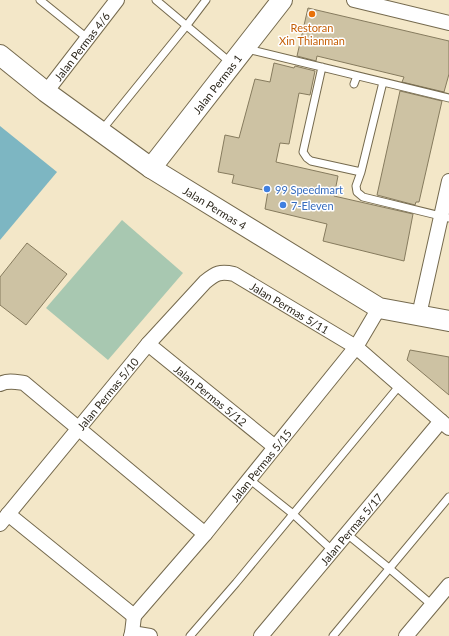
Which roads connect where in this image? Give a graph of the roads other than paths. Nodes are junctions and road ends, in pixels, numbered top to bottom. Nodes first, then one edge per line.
1 (40, 0) edge
2 (116, 0) edge
3 (156, 0) edge
4 (206, 0) edge
5 (282, 0) edge
6 (354, 0) edge
7 (449, 23) edge
8 (187, 25) junction
9 (87, 38) junction
10 (245, 49) junction
11 (0, 56) edge
12 (233, 65) junction
13 (322, 67) junction
14 (357, 76) junction
15 (383, 82) junction
16 (354, 84) dead end
17 (46, 92) junction
18 (449, 98) edge
19 (101, 131) junction
20 (151, 168) junction
21 (361, 172) junction
22 (449, 181) edge
23 (445, 217) edge
24 (223, 272) joint
25 (380, 308) junction
26 (419, 315) junction
27 (449, 321) edge
28 (148, 344) junction
29 (356, 347) junction
30 (0, 384) edge
31 (400, 385) junction
32 (445, 424) edge
33 (79, 429) junction
34 (275, 447) junction
35 (249, 479) junction
36 (449, 497) edge
37 (293, 514) junction
38 (4, 519) edge
39 (205, 534) junction
40 (347, 534) junction
41 (332, 550) junction
42 (390, 569) junction
43 (449, 585) edge
44 (432, 605) junction
45 (134, 616) junction
46 (131, 634) edge
47 (150, 636) edge
48 (190, 636) edge
49 (260, 636) edge
50 (333, 636) edge
51 (406, 636) edge

1 - 9 lane
2 - 9 street, Jalan Permas 4/6
3 - 8 lane
4 - 8 lane
5 - 10 street, Jalan Permas 1
6 - 7 street
8 - 12 lane
8 - 19 lane
9 - 17 street, Jalan Permas 4/6
10 - 12 street, Jalan Permas 1
10 - 13 lane
11 - 17 street, Jalan Permas 4
12 - 20 street, Jalan Permas 1
13 - 14 lane
13 - 21 lane
14 - 15 lane
14 - 16 lane
15 - 18 lane
15 - 21 lane
17 - 19 street, Jalan Permas 4
19 - 20 street, Jalan Permas 4
20 - 25 street, Jalan Permas 4
21 - 23 lane
22 - 23 street
23 - 26 street
24 - 28 street, Jalan Permas 5/10
24 - 29 street, Jalan Permas 5/11
25 - 26 street, Jalan Permas 4
25 - 29 street, Jalan Permas 5/15
26 - 27 street, Jalan Permas 4
28 - 33 street, Jalan Permas 5/10
28 - 34 street, Jalan Permas 5/12
29 - 31 street, Jalan Permas 5/11
29 - 34 street, Jalan Permas 5/15
30 - 33 street
31 - 32 street, Jalan Permas 5/11
31 - 37 lane
32 - 40 street, Jalan Permas 5/17
33 - 38 street, Jalan Permas 5/10
33 - 39 street
34 - 35 street, Jalan Permas 5/15
35 - 37 lane
35 - 39 street, Jalan Permas 5/15
36 - 42 lane
37 - 41 lane
37 - 48 lane
38 - 45 street
39 - 45 street, Jalan Permas 5/15
40 - 41 street, Jalan Permas 5/17
40 - 42 lane
41 - 49 street, Jalan Permas 5/17
42 - 44 lane
42 - 50 lane
43 - 44 street
44 - 51 street
45 - 46 street
46 - 47 street

